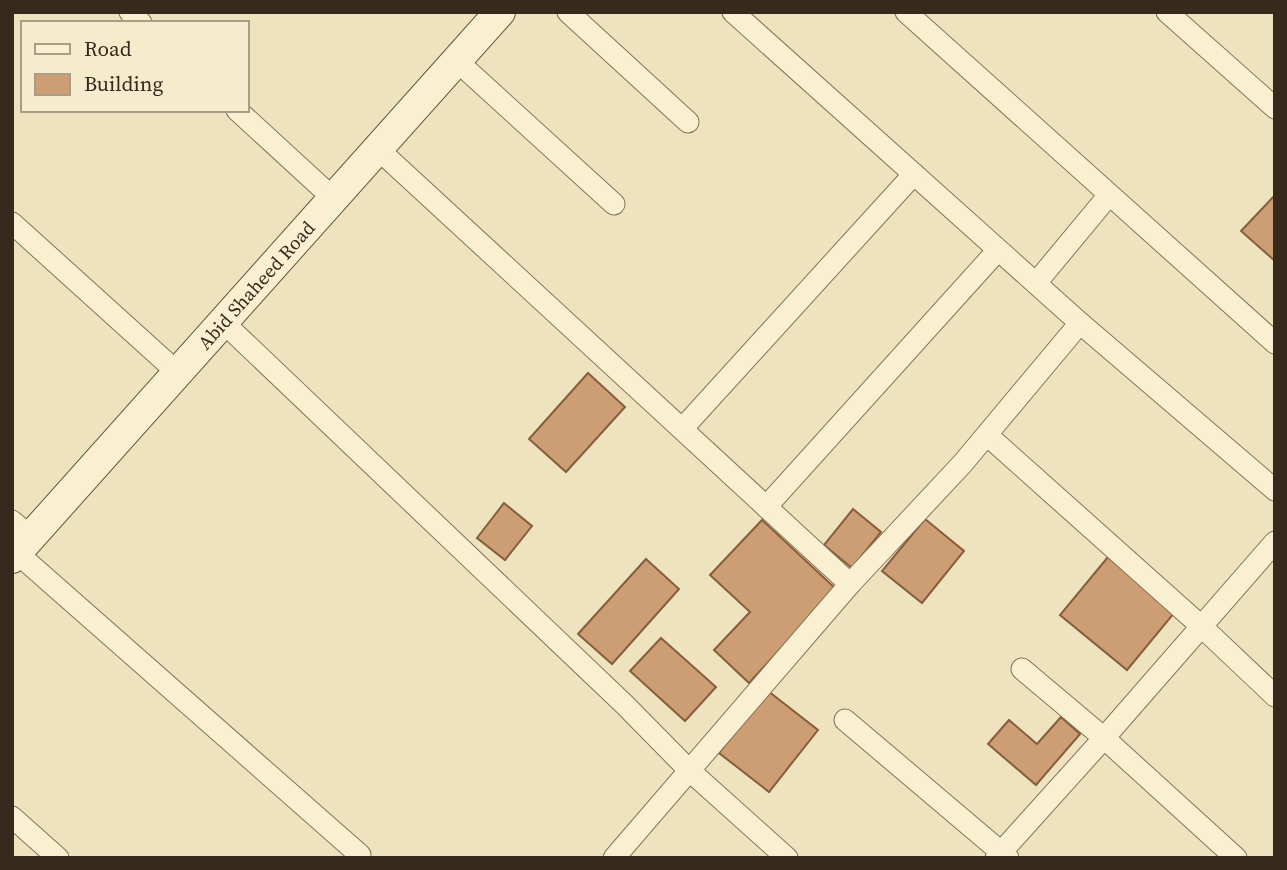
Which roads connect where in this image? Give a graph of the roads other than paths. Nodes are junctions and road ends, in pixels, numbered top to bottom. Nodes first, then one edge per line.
1 (568, 12) edge
2 (733, 12) edge
3 (906, 12) edge
4 (1167, 12) edge
5 (490, 16) edge
6 (457, 61) junction
7 (1275, 108) edge
8 (239, 112) edge
9 (688, 122) dead end
10 (379, 150) junction
11 (914, 174) junction
12 (1109, 195) junction
13 (334, 199) junction
14 (614, 204) dead end
15 (12, 223) edge
16 (998, 250) junction
17 (1036, 283) junction
18 (224, 323) junction
19 (1080, 323) junction
20 (1275, 343) edge
21 (178, 373) junction
22 (681, 429) junction
23 (987, 435) junction
24 (1275, 490) edge
25 (766, 507) junction
26 (1275, 541) edge
27 (18, 542) edge
28 (850, 584) junction
29 (1201, 626) junction
30 (1022, 669) dead end
31 (1275, 696) edge
32 (845, 720) dead end
33 (1104, 738) junction
34 (690, 771) junction
35 (12, 817) edge
36 (360, 855) dead end
37 (1002, 856) edge
38 (58, 858) edge
39 (614, 858) edge
40 (788, 858) edge
41 (1237, 858) edge

1 - 9 street
2 - 11 street
3 - 12 street
4 - 7 street
5 - 6 street, Abid Shaheed Road
6 - 10 street, Abid Shaheed Road
6 - 14 street
8 - 13 street
10 - 13 street, Abid Shaheed Road
10 - 22 street
11 - 16 street
11 - 22 street
12 - 17 street
12 - 20 street
13 - 18 street, Abid Shaheed Road
15 - 21 street
16 - 17 street
16 - 25 street
17 - 19 street
18 - 21 street, Abid Shaheed Road
18 - 34 street
19 - 23 street
19 - 24 street
21 - 27 street, Abid Shaheed Road
22 - 25 street
23 - 28 street
23 - 29 street
25 - 28 street
26 - 29 street
27 - 36 street
28 - 34 street
29 - 31 street
29 - 33 street
30 - 33 street
32 - 37 street
33 - 37 street
33 - 41 street
34 - 39 street
34 - 40 street
35 - 38 street

